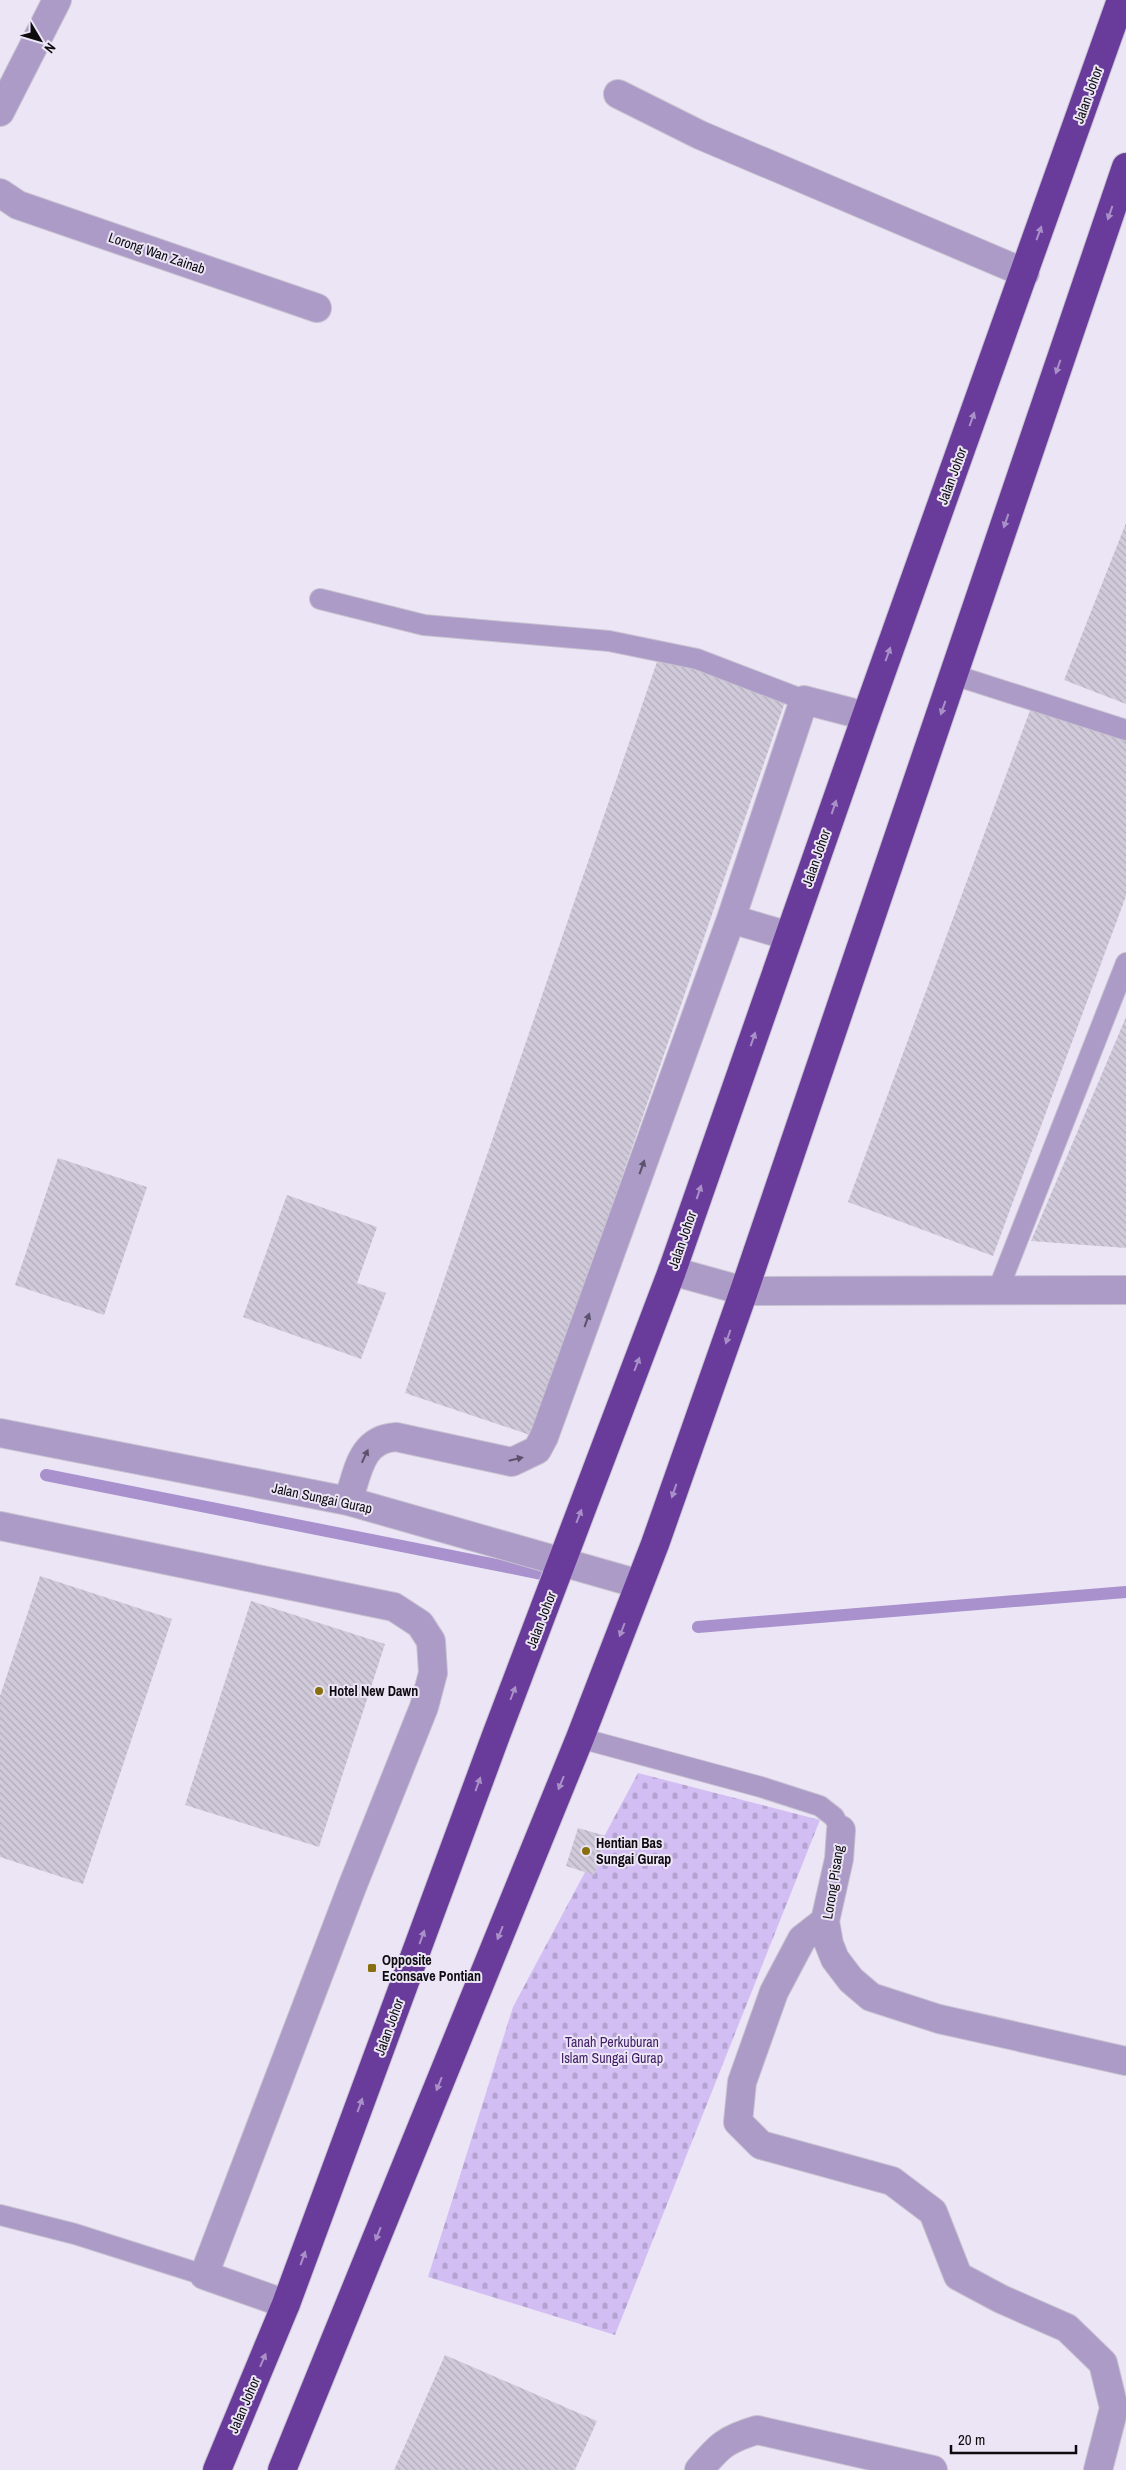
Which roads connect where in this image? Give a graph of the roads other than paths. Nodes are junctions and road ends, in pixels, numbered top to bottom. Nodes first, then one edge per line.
1 (57, 0) edge
2 (1121, 0) edge
3 (618, 94) dead end
4 (0, 112) edge
5 (1126, 167) edge
6 (0, 193) edge
7 (1025, 273) junction
8 (317, 308) dead end
9 (320, 599) dead end
10 (954, 675) junction
11 (804, 700) junction
12 (866, 716) junction
13 (1126, 730) edge
14 (731, 919) junction
15 (788, 936) junction
16 (1126, 963) edge
17 (672, 1271) junction
18 (998, 1290) junction
19 (1126, 1290) edge
20 (744, 1292) junction
21 (0, 1433) edge
22 (348, 1501) junction
23 (0, 1526) edge
24 (562, 1562) junction
25 (639, 1584) junction
26 (580, 1738) junction
27 (841, 1830) joint
28 (825, 1922) junction
29 (1126, 2061) edge
30 (0, 2215) edge
31 (204, 2275) junction
32 (286, 2304) junction
33 (217, 2470) edge
34 (282, 2470) edge
35 (699, 2470) edge
36 (933, 2470) edge
37 (1098, 2470) edge

1 - 4 street
7 -> 2 highway, Jalan Johor
3 - 7 street
5 -> 10 highway
6 - 8 street, Lorong Wan Zainab
12 -> 7 highway, Jalan Johor
9 - 11 lane
10 - 13 lane
10 -> 20 highway
11 - 12 street
11 - 14 street
15 -> 12 highway, Jalan Johor
14 - 15 street
22 -> 14 street
17 -> 15 highway, Jalan Johor
16 - 18 lane
17 - 20 street
24 -> 17 highway, Jalan Johor
18 - 19 street
18 - 20 street
20 -> 25 highway
21 - 22 street, Jalan Sungai Gurap
22 - 24 street, Jalan Sungai Gurap
23 - 31 street
24 - 25 street, Jalan Sungai Gurap
32 -> 24 highway, Jalan Johor
25 -> 26 highway
26 - 27 lane, Lorong Pisang
26 -> 34 highway
27 - 28 street, Lorong Pisang
28 - 29 street, Lorong Pisang
28 - 37 street
30 - 31 lane
31 - 32 street
33 -> 32 highway, Jalan Johor
35 - 36 street

